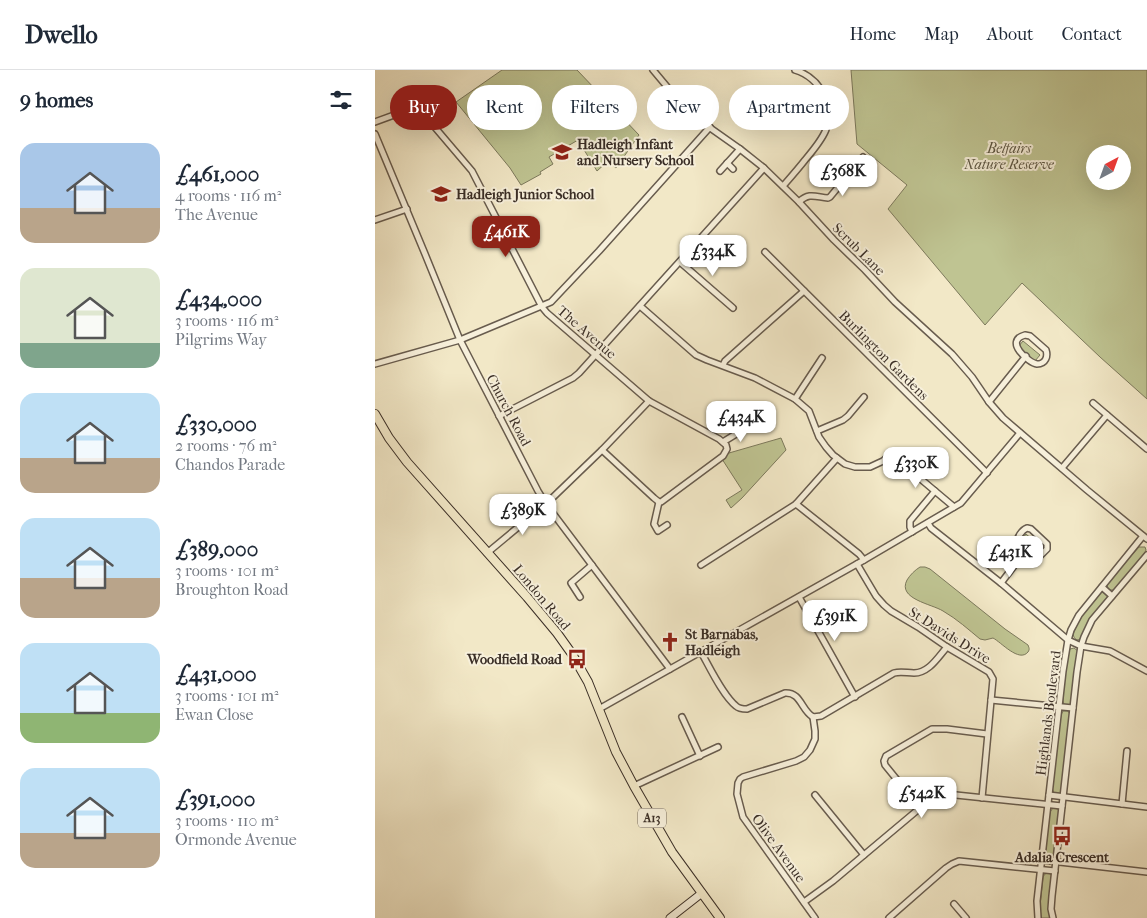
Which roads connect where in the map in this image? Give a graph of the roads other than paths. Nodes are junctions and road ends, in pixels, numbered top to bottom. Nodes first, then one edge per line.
1 (654, 70) edge
2 (795, 70) edge
3 (666, 85) edge
4 (375, 122) edge
5 (707, 130) edge
6 (714, 130) edge
7 (375, 134) edge
8 (740, 149) junction
9 (863, 157) dead end
10 (727, 163) junction
11 (763, 168) junction
12 (733, 169) dead end
13 (719, 171) dead end
14 (783, 186) junction
15 (799, 202) junction
16 (407, 209) junction
17 (375, 220) edge
18 (765, 252) dead end
19 (679, 262) junction
20 (804, 291) junction
21 (542, 306) junction
22 (640, 306) junction
23 (733, 308) dead end
24 (460, 340) junction
25 (596, 355) junction
26 (1026, 356) junction
27 (822, 358) dead end
28 (375, 364) edge
29 (723, 366) junction
30 (865, 397) dead end
31 (795, 399) junction
32 (649, 401) junction
33 (989, 402) junction
34 (1093, 403) dead end
35 (375, 414) edge
36 (1107, 415) junction
37 (499, 416) junction
38 (749, 426) dead end
39 (378, 427) edge
40 (817, 431) junction
41 (1020, 433) junction
42 (723, 442) junction
43 (1147, 449) edge
44 (602, 450) junction
45 (837, 458) junction
46 (1062, 468) junction
47 (987, 473) junction
48 (935, 492) junction
49 (659, 502) junction
50 (546, 504) junction
51 (796, 504) junction
52 (954, 507) junction
53 (928, 523) junction
54 (667, 525) dead end
55 (912, 532) junction
56 (1145, 537) edge
57 (1026, 550) junction
58 (487, 553) junction
59 (1147, 555) edge
60 (864, 560) junction
61 (857, 564) junction
62 (593, 565) junction
63 (701, 565) dead end
64 (1001, 583) junction
65 (1101, 586) junction
66 (1113, 596) junction
67 (580, 597) dead end
68 (799, 597) junction
69 (1068, 640) junction
70 (1081, 646) junction
71 (947, 647) junction
72 (701, 652) junction
73 (670, 669) junction
74 (1147, 671) edge
75 (855, 696) junction
76 (991, 700) junction
77 (1060, 707) junction
78 (599, 708) junction
79 (1073, 708) junction
80 (682, 717) dead end
81 (813, 717) junction
82 (987, 734) junction
83 (719, 747) dead end
84 (1127, 751) dead end
85 (700, 756) junction
86 (634, 786) junction
87 (815, 795) dead end
88 (1049, 795) junction
89 (1063, 797) junction
90 (982, 798) junction
91 (1048, 804) junction
92 (1122, 804) junction
93 (1062, 806) junction
94 (1147, 807) edge
95 (920, 808) junction
96 (864, 855) junction
97 (1042, 860) junction
98 (1056, 862) junction
99 (1041, 869) junction
100 (1055, 871) junction
101 (1147, 872) edge
102 (702, 892) junction
103 (804, 902) junction
104 (954, 904) dead end
105 (670, 918) edge
106 (721, 918) edge
107 (815, 918) edge
108 (889, 918) edge
109 (966, 918) edge
110 (1038, 918) edge
111 (1053, 918) edge

1 - 3 street, Scrub Lane
2 - 14 street
4 - 21 street, The Avenue
5 - 21 street
6 - 8 street, Scrub Lane
7 - 16 street, Church Road
8 - 10 street
8 - 11 street, Scrub Lane
9 - 15 street
10 - 12 street
10 - 13 street
11 - 14 street, Scrub Lane
11 - 19 street
14 - 15 street, Scrub Lane
15 - 33 street, Scrub Lane
16 - 17 street
16 - 24 street, Church Road
18 - 20 street, Burlington Gardens
19 - 22 street
19 - 23 street
20 - 29 street
20 - 47 street, Burlington Gardens
21 - 24 street
21 - 25 street, The Avenue
22 - 25 street
22 - 29 street
24 - 28 street
24 - 37 street, Church Road
25 - 32 street, The Avenue
25 - 37 street
26 - 26 street
26 - 33 street
27 - 31 street
29 - 31 street
30 - 40 street
31 - 40 street
32 - 42 street, The Avenue
32 - 44 street
33 - 41 street, Scrub Lane
34 - 36 street
35 - 39 main road, London Road / A13
36 - 43 street
36 - 46 street
37 - 50 street, Church Road
38 - 42 street
39 - 58 main road, London Road / A13
40 - 45 street
41 - 46 street, Scrub Lane
41 - 47 street
42 - 49 street
44 - 49 street
44 - 50 street
45 - 48 street
45 - 51 street
46 - 56 street, Scrub Lane
47 - 52 street
48 - 52 street
48 - 55 street
49 - 54 street
50 - 58 street
50 - 62 street, Church Road
51 - 60 street
51 - 63 street
52 - 53 street
53 - 55 street
53 - 64 street
55 - 60 street
56 - 65 street, Highlands Boulevard
57 - 57 street
57 - 64 street
58 - 78 main road, London Road / A13
59 - 66 street, Highlands Boulevard
60 - 61 street
61 - 68 street
61 - 71 street, St Davids Drive
62 - 67 street
62 - 73 street, Church Road
64 - 69 street
65 - 66 street
65 - 69 street, Highlands Boulevard
66 - 70 street, Highlands Boulevard
68 - 72 street
68 - 75 street
69 - 70 street
69 - 77 street, Highlands Boulevard
70 - 74 street
70 - 79 street, Highlands Boulevard
71 - 75 street
71 - 76 street, St Davids Drive
72 - 73 street
72 - 81 street
73 - 78 street
75 - 81 street
76 - 77 street
76 - 82 street, St Davids Drive
77 - 79 street
77 - 88 street, Highlands Boulevard
78 - 86 main road, London Road / A13
79 - 89 street, Highlands Boulevard
80 - 85 street
81 - 103 street, Olive Avenue
82 - 90 street, St Davids Drive
82 - 95 street
83 - 85 street
84 - 92 street
85 - 86 street
86 - 102 main road, London Road / A13
87 - 96 street
88 - 89 street
88 - 91 street, Highlands Boulevard
89 - 92 street
89 - 93 street, Highlands Boulevard
90 - 91 street
90 - 95 street
91 - 93 street
91 - 97 street, Highlands Boulevard
92 - 94 street
93 - 98 street, Highlands Boulevard
95 - 96 street
96 - 103 street
97 - 98 street
97 - 99 street, Highlands Boulevard
98 - 100 street, Highlands Boulevard
98 - 101 street
99 - 100 street
99 - 108 street
99 - 110 street, Highlands Boulevard
100 - 111 street, Highlands Boulevard
102 - 105 street
102 - 106 main road, London Road / A13
103 - 107 street, Olive Avenue
104 - 109 street

